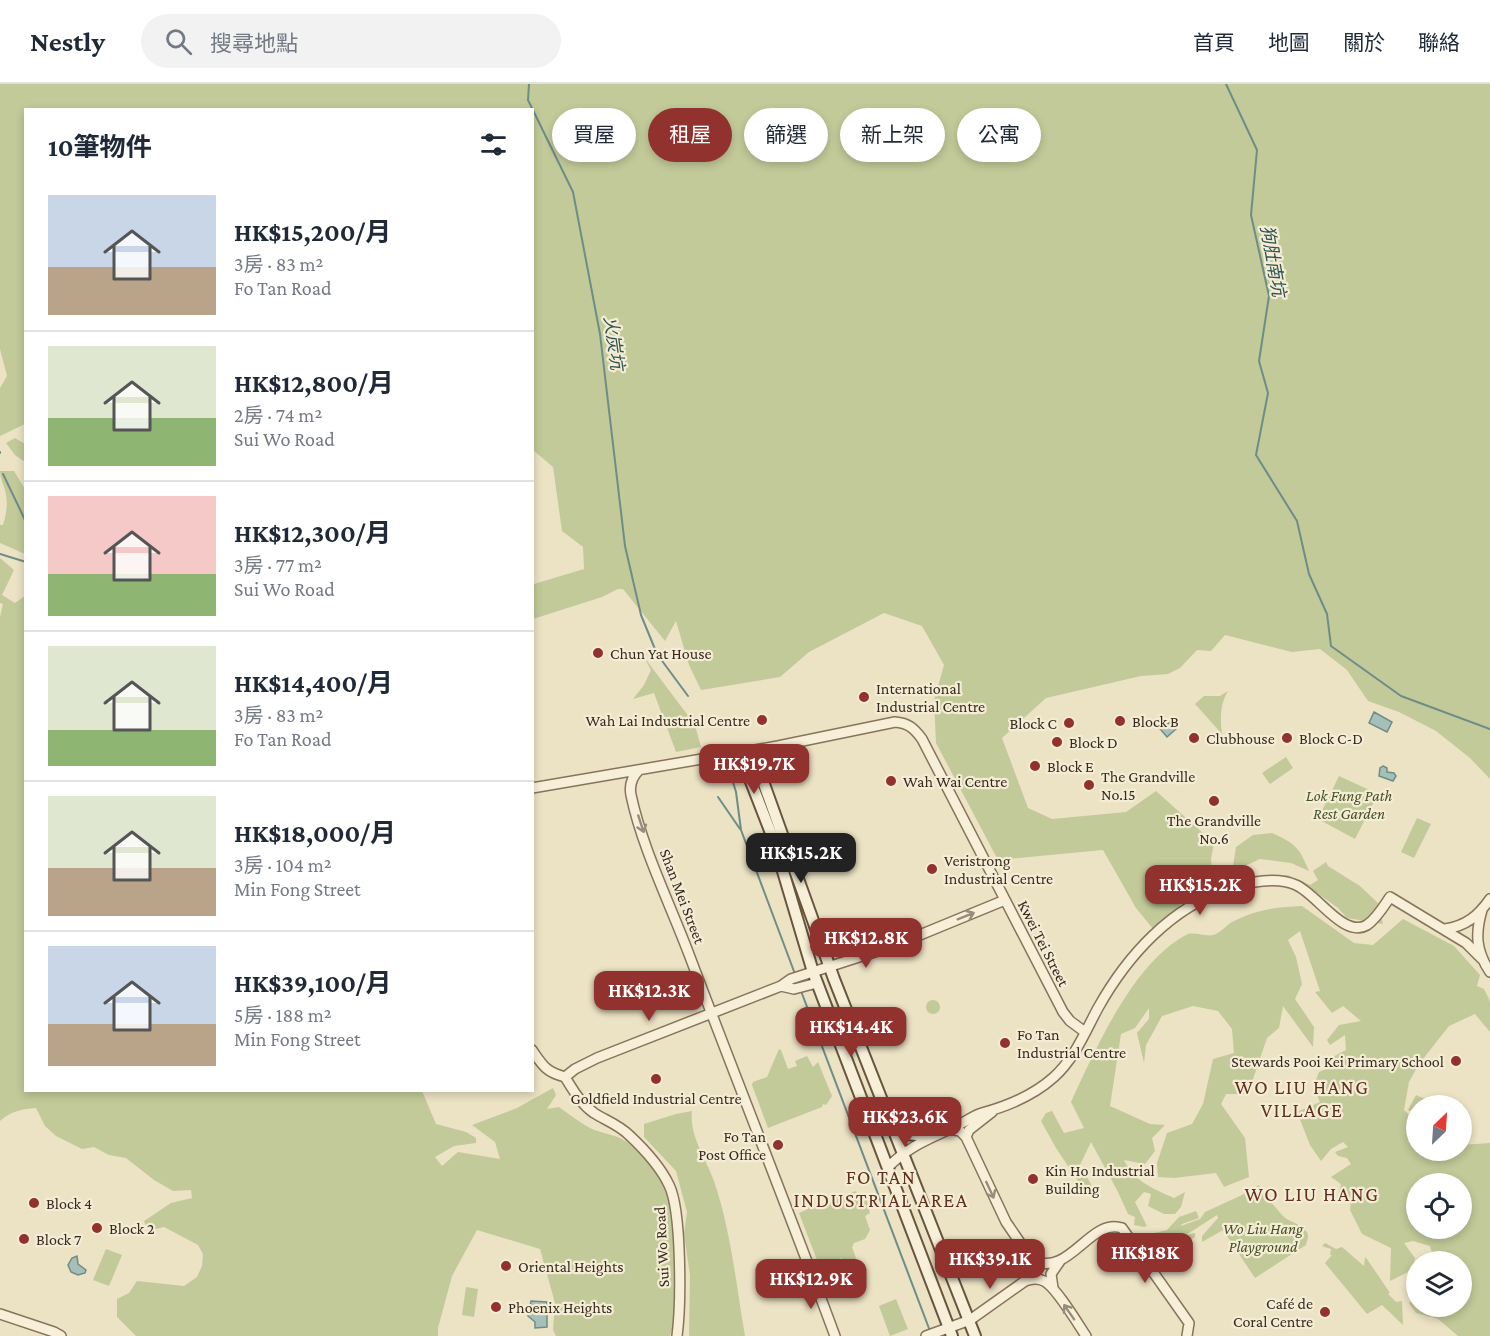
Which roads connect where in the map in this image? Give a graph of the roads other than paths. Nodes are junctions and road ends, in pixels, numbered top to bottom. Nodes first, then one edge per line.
1 (747, 751) junction
2 (639, 770) junction
3 (534, 788) edge
4 (1490, 899) edge
5 (1005, 900) junction
6 (1482, 910) junction
7 (1445, 929) junction
8 (1482, 958) junction
9 (830, 967) junction
10 (1490, 972) edge
11 (810, 979) junction
12 (711, 1013) junction
13 (1085, 1032) junction
14 (534, 1053) edge
15 (565, 1077) junction
16 (992, 1112) junction
17 (894, 1127) junction
18 (949, 1128) junction
19 (930, 1136) junction
20 (966, 1137) junction
21 (904, 1152) junction
22 (888, 1167) junction
23 (1027, 1254) junction
24 (1061, 1259) junction
25 (1025, 1281) junction
26 (1053, 1288) junction
27 (0, 1314) edge
28 (970, 1320) junction
29 (951, 1332) edge
30 (61, 1336) edge
31 (676, 1336) edge
32 (834, 1336) edge
33 (926, 1336) edge
34 (975, 1336) edge
35 (1086, 1336) edge
36 (1187, 1336) edge

1 - 2 street, Kwei Tei Street
1 - 5 street, Kwei Tei Street
1 - 9 main road
1 - 11 main road
2 - 3 street, Kwei Tei Street
2 -> 12 street, Shan Mei Street
4 - 6 street
9 -> 5 street
5 - 13 street, Kwei Tei Street
6 - 7 street
6 - 8 street
7 - 8 street
7 - 13 street
8 - 10 street
9 - 11 street
9 - 17 main road
11 - 12 street
11 - 22 main road
12 - 15 street
12 - 32 street, Shan Mei Street
13 - 16 street
14 - 15 street
15 - 31 street, Sui Wo Road
16 - 18 street
16 - 20 street
17 - 19 main road
17 - 21 main road
18 - 19 street
18 - 20 street
19 - 21 street
20 -> 23 street
21 - 22 street
21 - 28 main road
22 - 29 main road
23 - 24 street
23 - 25 street
24 - 26 street
24 - 36 street
25 - 26 street
25 - 28 street
35 -> 26 street
27 - 30 street
28 - 29 street
28 - 34 main road
29 - 33 street

